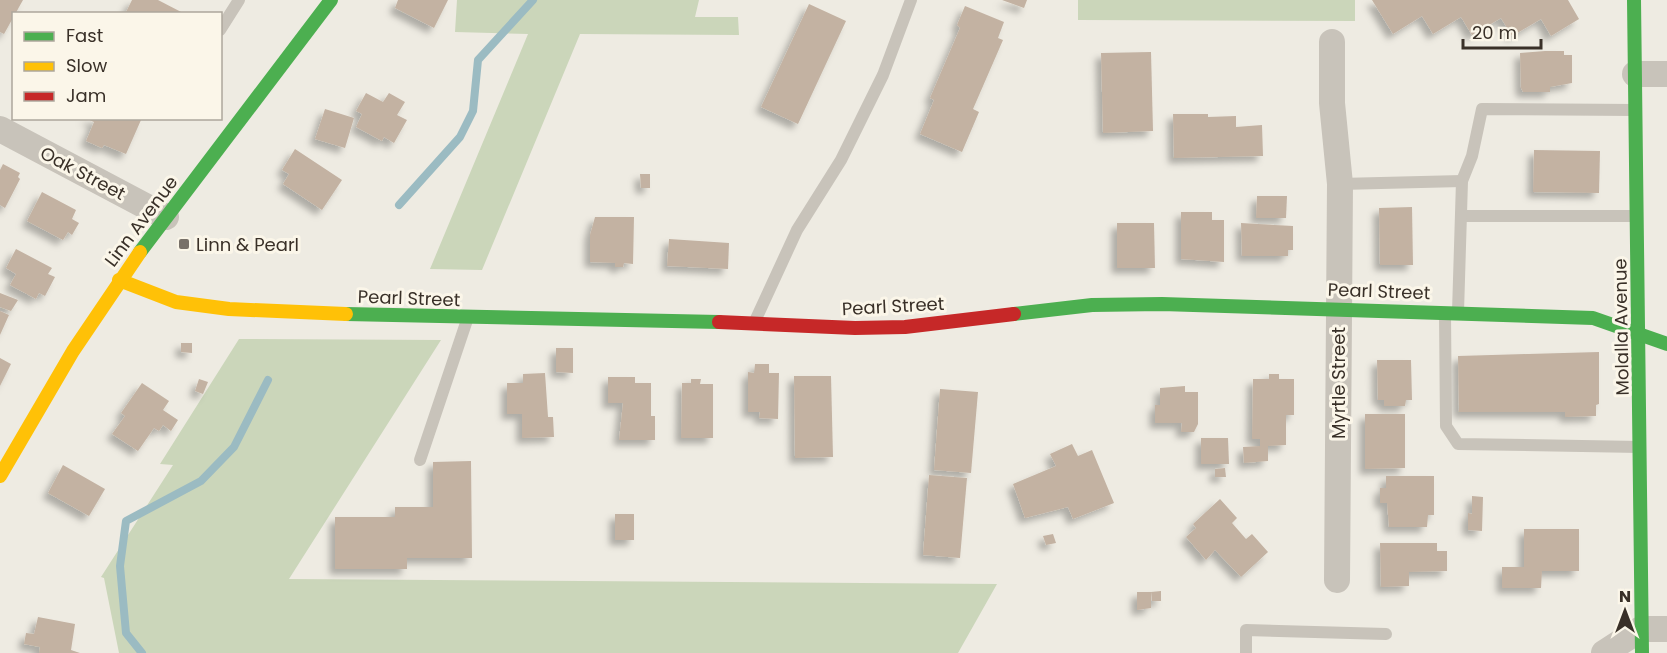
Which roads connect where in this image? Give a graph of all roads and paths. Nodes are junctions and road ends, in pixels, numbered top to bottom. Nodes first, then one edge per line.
1 (239, 0) edge
2 (331, 0) edge
3 (911, 0) edge
4 (1634, 0) edge
5 (222, 27) edge
6 (1332, 42) dead end
7 (1635, 74) junction
8 (1667, 74) edge
9 (1636, 110) junction
10 (0, 129) edge
11 (1462, 181) junction
12 (1340, 184) junction
13 (1461, 216) junction
14 (1637, 216) junction
15 (166, 217) junction
16 (119, 280) junction
17 (1339, 308) junction
18 (1451, 312) junction
19 (467, 318) junction
20 (755, 322) junction
21 (1640, 334) junction
22 (1667, 344) edge
23 (1641, 447) junction
24 (420, 460) dead end
25 (0, 476) edge
26 (1337, 580) dead end
27 (1667, 629) edge
28 (1386, 634) dead end
29 (1641, 641) edge
30 (1246, 653) edge
31 (1604, 653) edge

1 - 5 lane
2 - 15 street, Linn Avenue
3 - 20 lane
4 - 7 street, Molalla Avenue
6 - 12 street, Myrtle Street
7 - 8 street
7 - 9 street, Molalla Avenue
9 - 11 lane
9 - 14 street, Molalla Avenue
10 - 15 street, Oak Street
11 - 12 lane
11 - 13 lane
12 - 17 street, Myrtle Street
13 - 14 lane
13 - 18 lane
14 - 21 street, Molalla Avenue
15 - 16 street, Linn Avenue
16 - 19 street, Pearl Street
16 - 25 street, Linn Avenue
17 - 18 street, Pearl Street
17 - 20 street, Pearl Street
17 - 26 street, Myrtle Street
18 - 21 street, Pearl Street
18 - 23 lane
19 - 20 street, Pearl Street
19 - 24 lane
21 - 22 street, Pearl Street
21 - 23 street, Molalla Avenue
23 - 29 street, Molalla Avenue
27 - 29 street
28 - 30 lane
29 - 31 street

